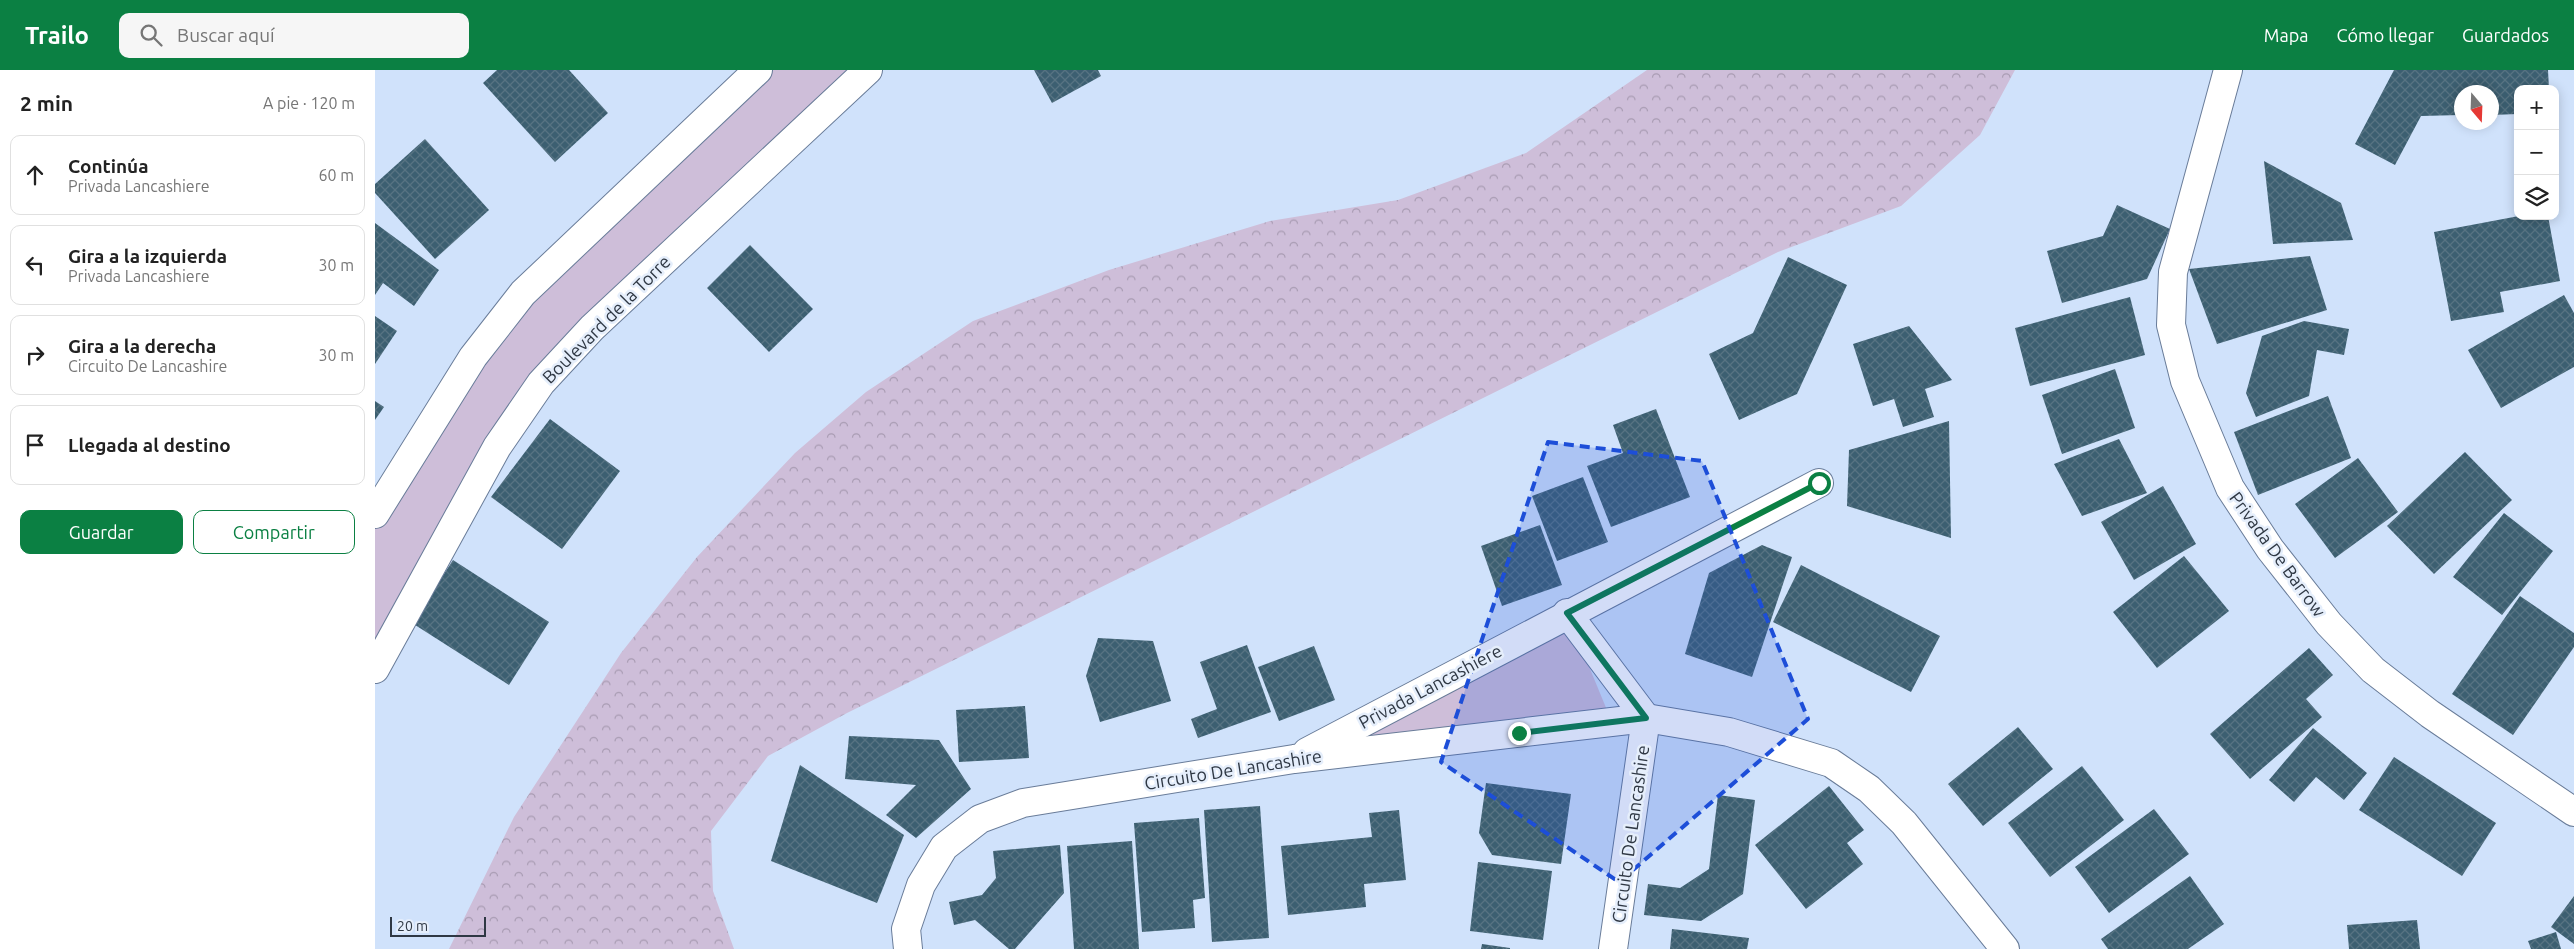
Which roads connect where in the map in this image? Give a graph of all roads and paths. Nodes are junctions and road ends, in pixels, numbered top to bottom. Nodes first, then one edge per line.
1 (868, 70) edge
2 (2228, 70) edge
3 (746, 74) edge
4 (1819, 483) dead end
5 (375, 514) edge
6 (1567, 613) junction
7 (375, 669) edge
8 (1646, 718) junction
9 (1294, 759) junction
10 (2574, 812) edge
11 (908, 949) edge
12 (1613, 949) edge
13 (2005, 949) edge

1 - 7 street, Boulevard de la Torre
2 - 10 street, Privada De Barrow
3 - 5 street
4 - 6 street, Privada Lancashiere
6 - 8 street
6 - 9 street, Privada Lancashiere
8 - 9 street, Circuito De Lancashire
8 - 12 street, Circuito De Lancashire
8 - 13 street, Circuito De Lancashire
9 - 11 street, Circuito De Lancashire

